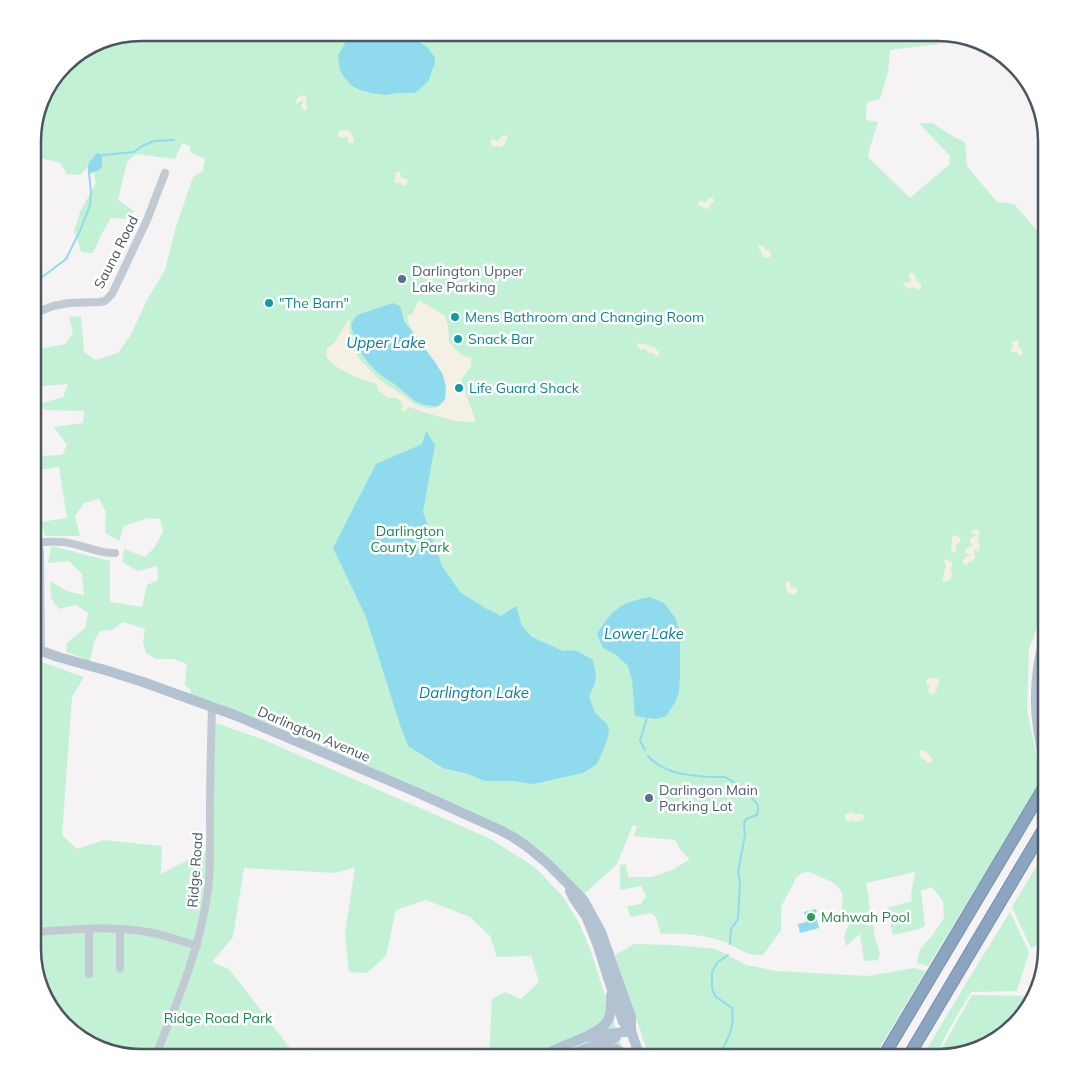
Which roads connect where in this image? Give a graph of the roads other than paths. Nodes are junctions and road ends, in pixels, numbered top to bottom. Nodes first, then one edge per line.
1 (165, 173) dead end
2 (41, 311) edge
3 (41, 542) edge
4 (116, 553) dead end
5 (41, 651) edge
6 (1038, 676) edge
7 (212, 706) junction
8 (1038, 729) edge
9 (1038, 797) edge
10 (1038, 839) edge
11 (566, 882) junction
12 (89, 929) junction
13 (120, 929) junction
14 (41, 932) edge
15 (196, 946) junction
16 (120, 968) dead end
17 (90, 974) dead end
18 (610, 984) junction
19 (631, 1031) junction
20 (585, 1037) junction
21 (158, 1049) edge
22 (557, 1049) edge
23 (586, 1049) edge
24 (593, 1049) edge
25 (617, 1049) edge
26 (637, 1049) edge
27 (888, 1049) edge
28 (913, 1049) edge

1 - 2 street, Sauna Road
3 - 4 street
5 - 7 main road, Darlington Avenue
6 - 8 main road
7 - 11 main road, Darlington Avenue
7 - 15 street, Ridge Road
9 - 27 highway
10 - 28 highway
11 - 18 main road, Darlington Avenue
11 - 19 main road, Darlington Avenue
12 - 13 street
12 - 14 street
12 - 17 street
13 - 15 street
13 - 16 street
15 - 21 street, Ridge Road
18 - 19 main road, Darlington Avenue
18 - 20 main road
19 - 20 main road
19 - 23 main road
19 - 26 main road, Darlington Avenue
20 - 22 main road
24 - 25 main road

